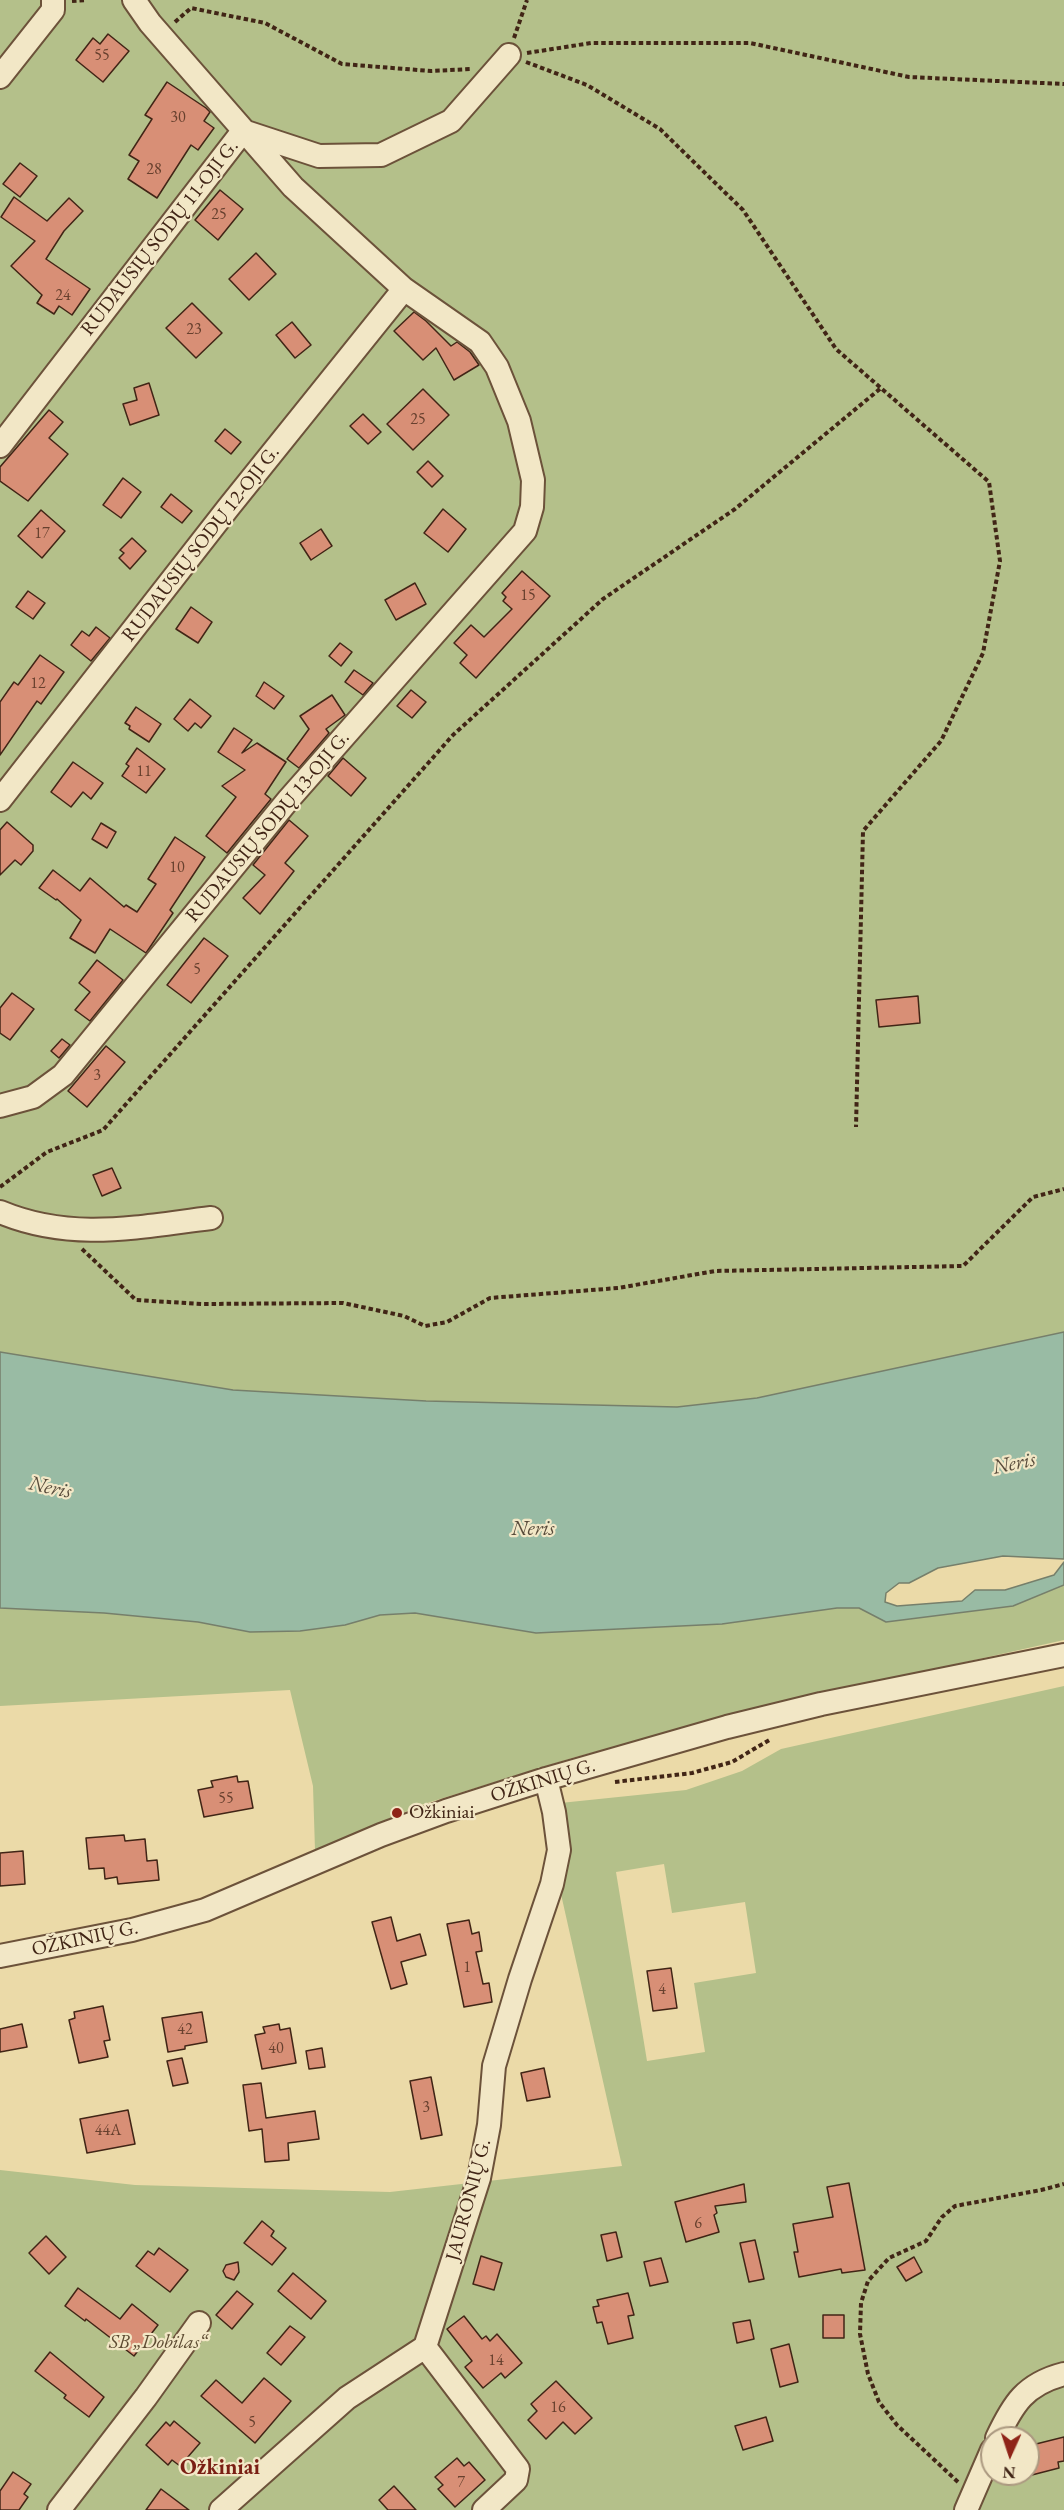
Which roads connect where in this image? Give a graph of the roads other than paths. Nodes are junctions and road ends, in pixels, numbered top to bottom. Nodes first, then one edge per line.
1 (134, 0) edge
2 (53, 5) edge
3 (508, 55) road end
4 (0, 77) edge
5 (243, 131) junction
6 (404, 289) junction
7 (0, 446) edge
8 (0, 800) edge
9 (0, 1106) edge
10 (0, 1212) edge
11 (211, 1218) dead end
12 (1064, 1654) edge
13 (546, 1779) junction
14 (0, 1956) edge
15 (199, 2323) dead end
16 (425, 2347) junction
17 (1064, 2374) edge
18 (1003, 2426) edge
19 (980, 2477) edge
20 (969, 2502) edge
21 (59, 2510) edge
22 (221, 2510) edge
23 (484, 2510) edge

1 - 5 street
2 - 4 street
3 - 5 street, RUDAUSIŲ SODŲ 11-OJI G.
5 - 6 street
5 - 7 street, RUDAUSIŲ SODŲ 11-OJI G.
6 - 8 street, RUDAUSIŲ SODŲ 12-OJI G.
6 - 9 street, RUDAUSIŲ SODŲ 13-OJI G.
10 - 11 street
12 - 13 street, OŽKINIŲ G.
13 - 14 street, OŽKINIŲ G.
13 - 16 street, JAURONIŲ G.
15 - 21 street
16 - 22 street
16 - 23 street
17 - 18 street
19 - 20 street

